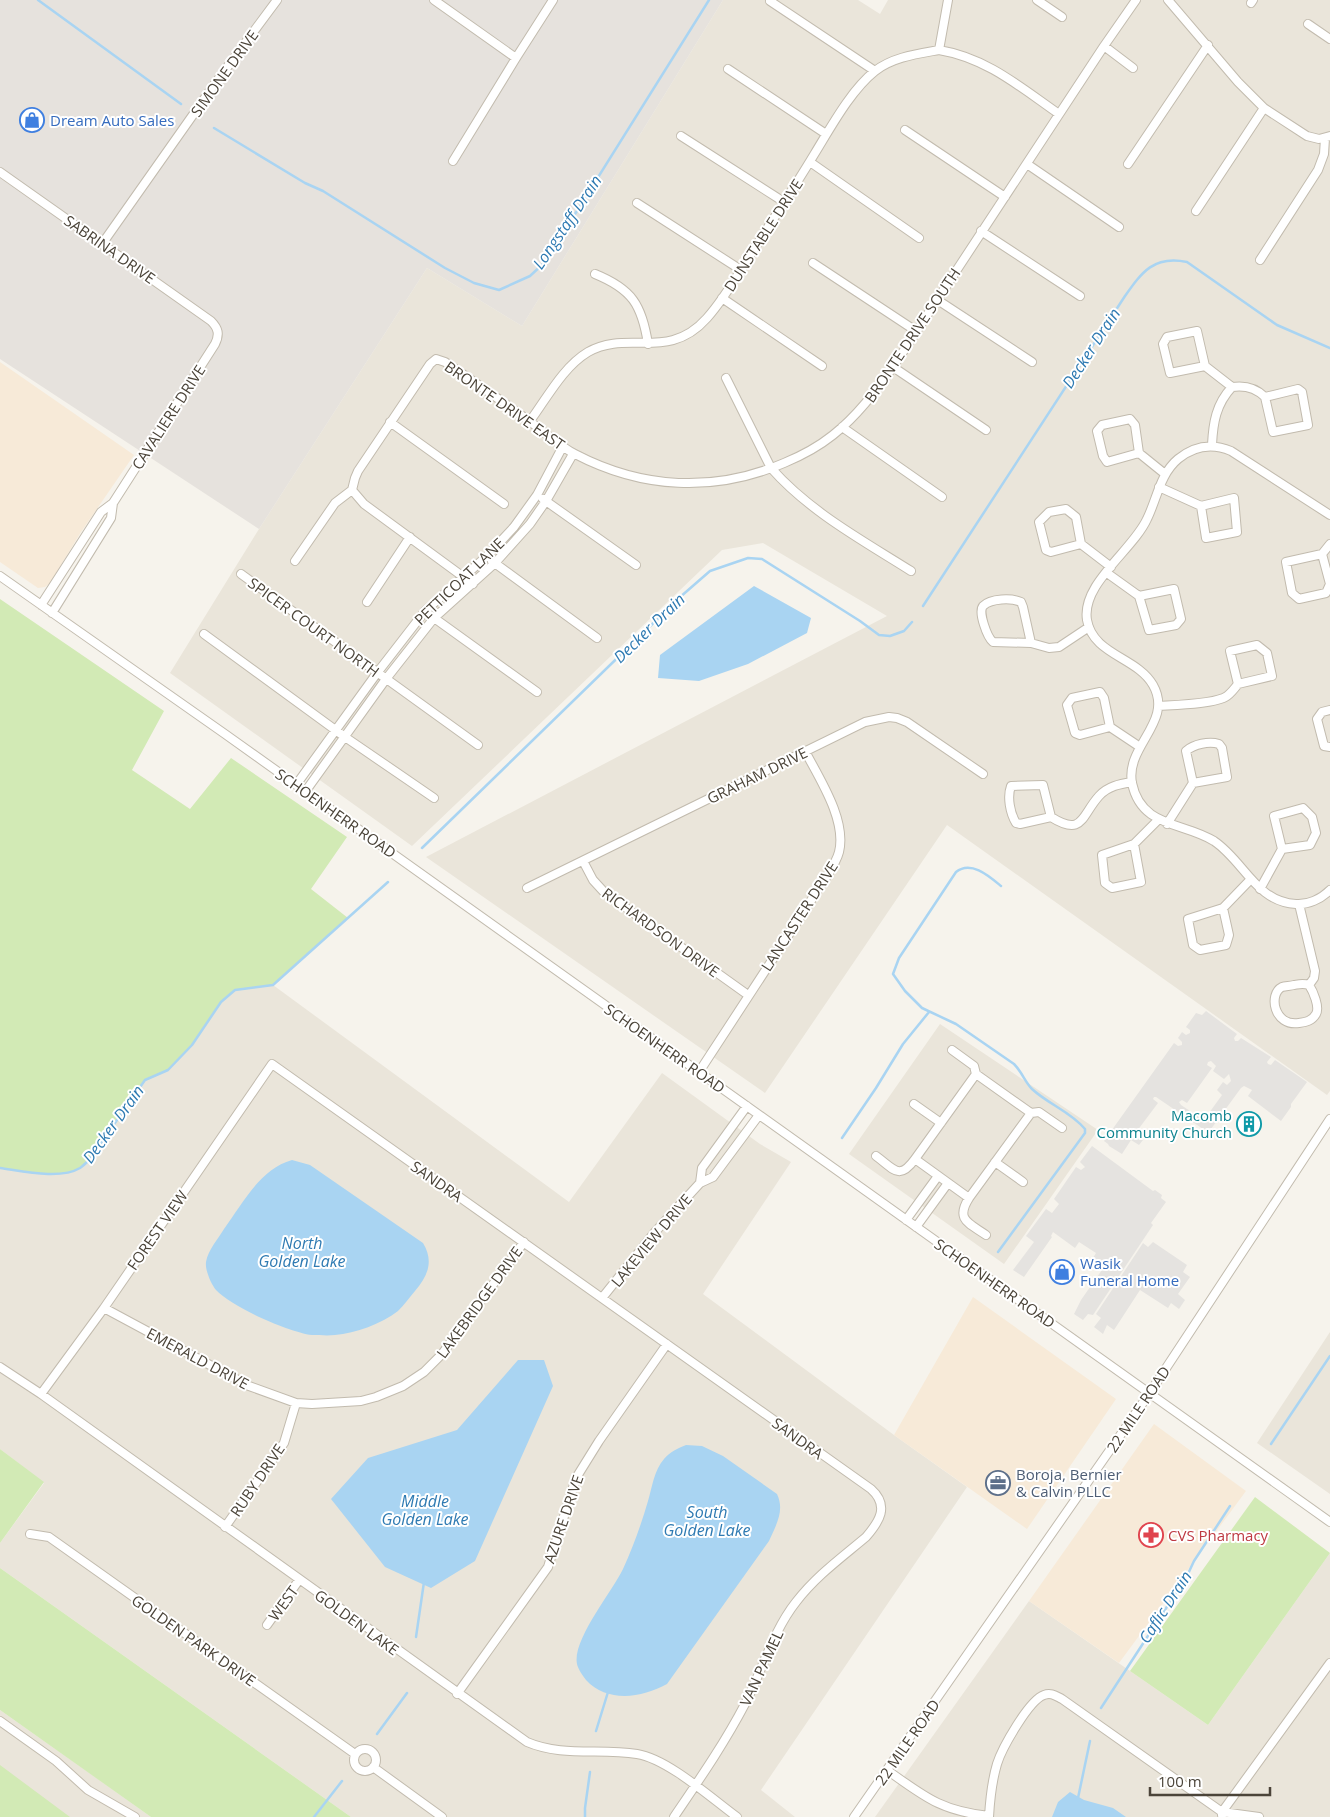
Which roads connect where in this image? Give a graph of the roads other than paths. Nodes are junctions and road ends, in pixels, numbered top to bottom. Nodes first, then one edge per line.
1 (277, 0) edge
2 (434, 0) edge
3 (553, 0) edge
4 (948, 0) edge
5 (1037, 0) edge
6 (1136, 0) edge
7 (1168, 0) edge
8 (770, 1) edge
9 (1062, 17) dead end
10 (1308, 24) dead end
11 (1330, 39) edge
12 (1104, 46) junction
13 (1208, 46) junction
14 (939, 50) junction
15 (516, 58) junction
16 (1133, 68) dead end
17 (728, 69) dead end
18 (875, 71) junction
19 (1264, 108) junction
20 (1059, 114) junction
21 (904, 130) dead end
22 (826, 134) junction
23 (681, 136) dead end
24 (1328, 137) edge
25 (453, 161) dead end
26 (810, 162) junction
27 (1027, 164) junction
28 (1128, 164) dead end
29 (0, 172) edge
30 (1005, 196) junction
31 (784, 202) junction
32 (637, 204) dead end
33 (1196, 211) dead end
34 (1119, 227) dead end
35 (981, 231) junction
36 (919, 238) dead end
37 (102, 244) junction
38 (1260, 260) dead end
39 (813, 263) dead end
40 (741, 270) junction
41 (595, 274) dead end
42 (1080, 296) dead end
43 (722, 298) junction
44 (936, 299) junction
45 (218, 330) joint
46 (916, 331) junction
47 (648, 344) junction
48 (1032, 362) dead end
49 (822, 366) dead end
50 (1205, 366) junction
51 (893, 367) junction
52 (726, 378) dead end
53 (1232, 387) junction
54 (1265, 397) junction
55 (390, 422) junction
56 (530, 422) junction
57 (842, 427) junction
58 (986, 430) dead end
59 (563, 446) junction
60 (1212, 446) junction
61 (1139, 453) junction
62 (573, 454) junction
63 (771, 468) junction
64 (1165, 474) junction
65 (1159, 488) junction
66 (352, 490) junction
67 (537, 495) junction
68 (942, 497) dead end
69 (546, 501) junction
70 (113, 503) junction
71 (504, 504) dead end
72 (1201, 506) junction
73 (1330, 515) edge
74 (410, 537) junction
75 (1081, 544) junction
76 (1330, 544) edge
77 (1322, 554) junction
78 (487, 556) junction
79 (295, 561) dead end
80 (495, 563) junction
81 (636, 565) dead end
82 (1109, 570) junction
83 (911, 571) dead end
84 (241, 574) dead end
85 (0, 576) edge
86 (463, 576) junction
87 (473, 584) junction
88 (1140, 596) junction
89 (367, 602) dead end
90 (41, 605) junction
91 (425, 611) junction
92 (52, 613) junction
93 (434, 618) junction
94 (1089, 628) junction
95 (204, 634) dead end
96 (597, 638) dead end
97 (1031, 643) junction
98 (377, 673) junction
99 (386, 679) junction
100 (1238, 684) junction
101 (537, 692) dead end
102 (1159, 706) junction
103 (1330, 710) edge
104 (1110, 727) junction
105 (336, 730) junction
106 (345, 737) junction
107 (478, 745) dead end
108 (1140, 746) junction
109 (1330, 747) edge
110 (805, 751) junction
111 (983, 774) dead end
112 (1132, 782) junction
113 (1193, 783) junction
114 (296, 785) junction
115 (305, 792) junction
116 (434, 798) dead end
117 (1051, 817) junction
118 (1158, 820) junction
119 (1167, 824) junction
120 (1134, 844) junction
121 (1282, 849) junction
122 (583, 861) junction
123 (1251, 879) junction
124 (526, 888) dead end
125 (1260, 889) junction
126 (1330, 890) edge
127 (1299, 904) junction
128 (1223, 908) junction
129 (1309, 985) junction
130 (748, 995) junction
131 (952, 1050) dead end
132 (272, 1064) joint
133 (699, 1072) junction
134 (976, 1074) junction
135 (914, 1104) dead end
136 (747, 1106) junction
137 (1031, 1113) junction
138 (759, 1115) junction
139 (1330, 1119) edge
140 (941, 1123) junction
141 (1062, 1128) dead end
142 (876, 1156) dead end
143 (915, 1159) junction
144 (995, 1162) junction
145 (938, 1176) junction
146 (1023, 1182) dead end
147 (700, 1183) junction
148 (948, 1183) junction
149 (969, 1198) junction
150 (906, 1220) junction
151 (916, 1227) junction
152 (986, 1235) dead end
153 (524, 1242) junction
154 (602, 1298) junction
155 (104, 1308) junction
156 (667, 1344) junction
157 (0, 1367) edge
158 (41, 1394) junction
159 (1149, 1394) junction
160 (296, 1404) junction
161 (1330, 1522) edge
162 (225, 1527) junction
163 (30, 1534) dead end
164 (854, 1547) joint
165 (299, 1580) junction
166 (267, 1625) dead end
167 (1330, 1663) edge
168 (457, 1694) junction
169 (0, 1720) edge
170 (355, 1754) junction
171 (373, 1767) junction
172 (887, 1770) junction
173 (696, 1786) junction
174 (1222, 1815) edge
175 (135, 1817) edge
176 (442, 1817) edge
177 (674, 1817) edge
178 (737, 1817) edge
179 (854, 1817) edge
180 (989, 1817) edge
181 (1259, 1817) edge

1 - 37 street, SIMONE DRIVE
2 - 15 street
3 - 15 street
4 - 14 street
5 - 9 street
6 - 12 street, BRONTE DRIVE SOUTH
7 - 13 street
8 - 18 street
10 - 11 street
12 - 16 street
12 - 20 street, BRONTE DRIVE SOUTH
13 - 19 street
13 - 28 street
14 - 18 street, DUNSTABLE DRIVE
14 - 20 street
15 - 25 street
17 - 22 street
18 - 22 street, DUNSTABLE DRIVE
19 - 24 street
19 - 33 street
20 - 27 street, BRONTE DRIVE SOUTH
21 - 30 street
22 - 26 street, DUNSTABLE DRIVE
23 - 31 street
24 - 38 street
26 - 31 street, DUNSTABLE DRIVE
26 - 36 street
27 - 30 street, BRONTE DRIVE SOUTH
27 - 34 street
29 - 37 street, SABRINA DRIVE
30 - 35 street, BRONTE DRIVE SOUTH
31 - 40 street, DUNSTABLE DRIVE
32 - 40 street
35 - 42 street
35 - 44 street, BRONTE DRIVE SOUTH
37 - 45 street, SABRINA DRIVE
39 - 46 street
40 - 43 street, DUNSTABLE DRIVE
41 - 47 street
43 - 47 street, DUNSTABLE DRIVE
43 - 49 street
44 - 46 street, BRONTE DRIVE SOUTH
44 - 48 street
45 - 70 street, CAVALIERE DRIVE
46 - 51 street, BRONTE DRIVE SOUTH
47 - 56 street, DUNSTABLE DRIVE
50 - 50 street
50 - 53 street
51 - 57 street, BRONTE DRIVE SOUTH
51 - 58 street
52 - 63 street
53 - 54 street
53 - 60 street
54 - 54 street
55 - 56 street, BRONTE DRIVE EAST
55 - 66 street
55 - 71 street
56 - 59 street, BRONTE DRIVE EAST
57 - 63 street, BRONTE DRIVE SOUTH
57 - 68 street
59 - 62 street, BRONTE DRIVE EAST
59 - 67 street, PETTICOAT LANE
60 - 64 street
60 - 73 street
61 - 61 street
61 - 64 street
62 - 63 street, BRONTE DRIVE SOUTH
62 - 69 street, PETTICOAT LANE
63 - 83 street
64 - 65 street
65 - 72 street
65 - 82 street
66 - 74 street
66 - 79 street
67 - 69 street
67 - 78 street, PETTICOAT LANE
69 - 80 street, PETTICOAT LANE
69 - 81 street
70 - 90 street, CAVALIERE DRIVE
70 - 92 street, CAVALIERE DRIVE
72 - 72 street
74 - 86 street
74 - 89 street
75 - 75 street
75 - 82 street
76 - 77 street
77 - 77 street
78 - 80 street
78 - 86 street, PETTICOAT LANE
80 - 87 street, PETTICOAT LANE
80 - 96 street
82 - 88 street
82 - 94 street
84 - 98 street, SPICER COURT NORTH
85 - 90 street, SCHOENHERR ROAD
86 - 87 street
86 - 91 street, PETTICOAT LANE
87 - 93 street, PETTICOAT LANE
88 - 88 street
90 - 92 street, SCHOENHERR ROAD
91 - 93 street
91 - 98 street, PETTICOAT LANE
92 - 114 street, SCHOENHERR ROAD
93 - 99 street, PETTICOAT LANE
93 - 101 street
94 - 97 street
94 - 102 street
95 - 105 street
97 - 97 street
98 - 99 street, SPICER COURT NORTH
98 - 105 street, PETTICOAT LANE
99 - 106 street, PETTICOAT LANE
99 - 107 street, SPICER COURT NORTH
100 - 100 street
100 - 102 street
102 - 108 street
103 - 109 street
104 - 104 street
104 - 108 street
105 - 106 street
105 - 114 street, PETTICOAT LANE
106 - 115 street, PETTICOAT LANE
106 - 116 street
108 - 112 street
110 - 111 street, GRAHAM DRIVE
110 - 122 street, GRAHAM DRIVE
110 - 130 street, LANCASTER DRIVE
112 - 117 street
112 - 118 street
113 - 113 street
113 - 119 street
114 - 115 street, SCHOENHERR ROAD
115 - 133 street, SCHOENHERR ROAD
117 - 117 street
118 - 119 street
118 - 120 street
119 - 123 street
120 - 120 street
121 - 121 street
121 - 125 street
122 - 124 street, GRAHAM DRIVE
122 - 130 street, RICHARDSON DRIVE
123 - 125 street
123 - 128 street
125 - 127 street
126 - 127 street
127 - 129 street
128 - 128 street
129 - 129 street
130 - 133 street, LANCASTER DRIVE
131 - 134 street
132 - 153 street, SANDRA
132 - 155 street, FOREST VIEW
133 - 136 street, SCHOENHERR ROAD
134 - 137 street
134 - 140 street
135 - 140 street
136 - 138 street, SCHOENHERR ROAD
136 - 147 street, LAKEVIEW DRIVE
137 - 141 street
137 - 144 street
138 - 147 street, LAKEVIEW DRIVE
138 - 150 street, SCHOENHERR ROAD
139 - 159 street, 22 MILE ROAD
140 - 143 street
142 - 143 street
143 - 145 street
144 - 146 street
144 - 149 street
145 - 148 street
145 - 150 street
147 - 154 street, LAKEVIEW DRIVE
148 - 149 street
148 - 151 street
149 - 152 street
150 - 151 street, SCHOENHERR ROAD
151 - 159 street, SCHOENHERR ROAD
153 - 154 street, SANDRA
153 - 160 street, LAKEBRIDGE DRIVE
154 - 156 street, SANDRA
155 - 158 street, FOREST VIEW
155 - 160 street, EMERALD DRIVE
156 - 164 street, SANDRA
156 - 168 street, AZURE DRIVE
157 - 158 street, GOLDEN LAKE
158 - 162 street, GOLDEN LAKE
159 - 161 street, SCHOENHERR ROAD
159 - 172 street, 22 MILE ROAD
160 - 162 street, RUBY DRIVE
162 - 165 street, GOLDEN LAKE
163 - 170 street, GOLDEN PARK DRIVE
164 - 173 street, VAN PAMEL
165 - 166 street, WEST
165 - 168 street, GOLDEN LAKE
167 - 174 street
168 - 173 street, GOLDEN LAKE
169 - 175 street
170 - 171 street, GOLDEN PARK DRIVE
170 - 171 street, GOLDEN PARK DRIVE
171 - 176 street, GOLDEN PARK DRIVE
172 - 179 street, 22 MILE ROAD
172 - 180 street
173 - 177 street, VAN PAMEL
173 - 178 street, GOLDEN LAKE
174 - 180 street
174 - 181 street

